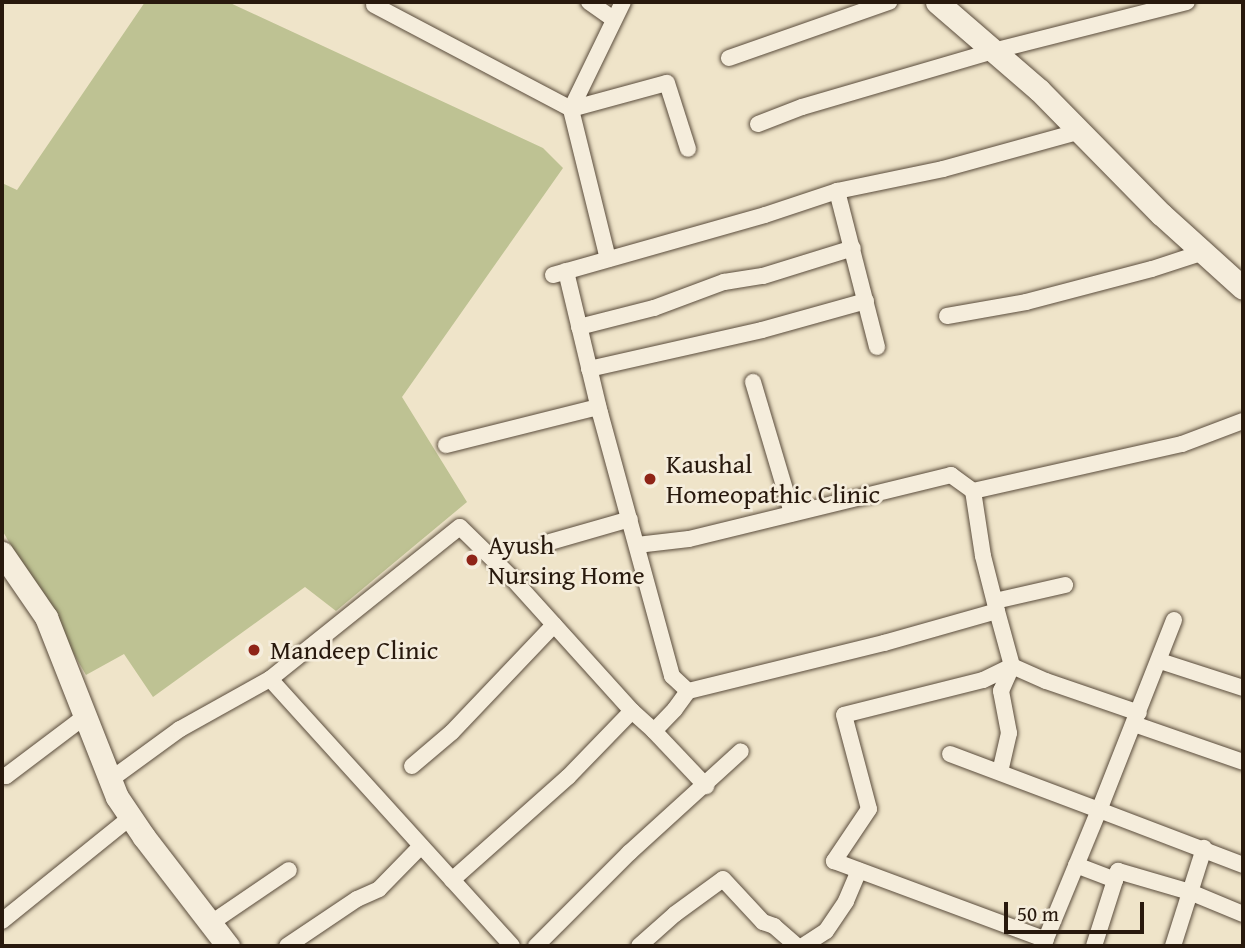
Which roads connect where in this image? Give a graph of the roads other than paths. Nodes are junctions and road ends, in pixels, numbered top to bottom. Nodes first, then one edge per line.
1 (358, 2) edge
2 (589, 2) edge
3 (623, 2) edge
4 (889, 2) edge
5 (937, 2) edge
6 (1187, 2) edge
7 (378, 3) edge
8 (613, 19) junction
9 (993, 51) junction
10 (729, 58) dead end
11 (571, 108) junction
12 (758, 124) dead end
13 (1081, 131) junction
14 (688, 149) dead end
15 (837, 191) junction
16 (853, 248) junction
17 (1203, 252) junction
18 (608, 259) junction
19 (1241, 283) edge
20 (866, 301) junction
21 (947, 316) dead end
22 (579, 327) junction
23 (877, 347) dead end
24 (589, 369) junction
25 (753, 382) dead end
26 (598, 407) junction
27 (1243, 421) edge
28 (446, 445) dead end
29 (973, 491) junction
30 (792, 513) junction
31 (630, 519) junction
32 (550, 542) dead end
33 (637, 545) junction
34 (2, 553) edge
35 (1065, 585) dead end
36 (996, 606) junction
37 (1174, 620) dead end
38 (554, 625) junction
39 (1160, 661) junction
40 (1012, 666) junction
41 (270, 679) junction
42 (1243, 688) edge
43 (688, 691) junction
44 (632, 711) junction
45 (87, 715) junction
46 (1136, 719) junction
47 (654, 731) junction
48 (741, 751) dead end
49 (950, 754) dead end
50 (1243, 761) edge
51 (412, 766) dead end
52 (1000, 772) junction
53 (2, 775) edge
54 (110, 780) junction
55 (706, 786) junction
56 (1099, 810) junction
57 (132, 816) junction
58 (421, 846) junction
59 (1204, 848) junction
60 (1076, 865) junction
61 (1243, 865) edge
62 (289, 870) dead end
63 (859, 872) junction
64 (452, 880) junction
65 (1115, 880) junction
66 (1190, 892) junction
67 (1243, 914) edge
68 (2, 921) edge
69 (211, 923) junction
70 (1044, 943) edge
71 (228, 946) edge
72 (287, 946) edge
73 (512, 946) edge
74 (536, 946) edge
75 (639, 946) edge
76 (797, 946) edge
77 (803, 946) edge
78 (1094, 946) edge
79 (1173, 946) edge

1 - 7 street
2 - 8 street
3 - 8 street
4 - 10 street
5 - 9 street
6 - 9 street
7 - 11 street
8 - 11 street
9 - 12 street
9 - 13 street
11 - 14 street
11 - 18 street
13 - 15 street
13 - 17 street
15 - 16 street
15 - 18 street
16 - 20 street
16 - 22 street
17 - 19 street
17 - 21 street
18 - 22 street
20 - 23 street
20 - 24 street
22 - 24 street
24 - 26 street
25 - 30 street
26 - 28 street
26 - 31 street
27 - 29 street
29 - 30 street
29 - 36 street
30 - 33 street
31 - 32 street
31 - 33 street
33 - 43 street
34 - 45 street
35 - 36 street
36 - 40 street
36 - 43 street
37 - 39 street
38 - 41 street
38 - 44 street
38 - 51 street
39 - 42 street
39 - 46 street
40 - 46 street
40 - 52 street
40 - 63 street
41 - 54 street
41 - 58 street
43 - 47 street
44 - 47 street
44 - 64 street
45 - 53 street
45 - 54 street
46 - 50 street
46 - 56 street
47 - 55 street
48 - 55 street
49 - 52 street
52 - 56 street
54 - 57 street
55 - 74 street
56 - 59 street
56 - 60 street
57 - 68 street
57 - 69 street
58 - 64 street
58 - 72 street
59 - 61 street
59 - 66 street
60 - 65 street
60 - 70 street
62 - 69 street
63 - 70 street
63 - 77 street
64 - 73 street
65 - 66 street
65 - 78 street
66 - 67 street
66 - 79 street
69 - 71 street
75 - 76 street

